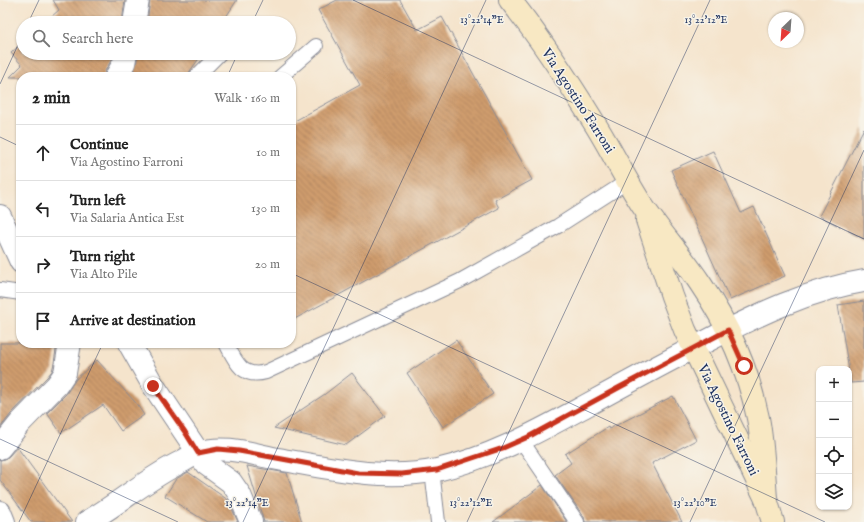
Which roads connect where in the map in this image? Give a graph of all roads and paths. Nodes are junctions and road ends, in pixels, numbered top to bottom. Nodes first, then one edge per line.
1 (138, 0) edge
2 (510, 0) edge
3 (135, 16) edge
4 (316, 46) dead end
5 (124, 60) edge
6 (213, 60) edge
7 (119, 72) edge
8 (201, 72) edge
9 (286, 72) edge
10 (628, 181) junction
11 (643, 206) junction
12 (1, 218) edge
13 (16, 251) edge
14 (864, 281) edge
15 (0, 290) edge
16 (16, 292) edge
17 (728, 330) junction
18 (69, 348) edge
19 (130, 348) edge
20 (229, 348) edge
21 (693, 348) junction
22 (520, 440) junction
23 (0, 448) edge
24 (198, 453) junction
25 (432, 470) junction
26 (766, 499) junction
27 (0, 512) edge
28 (4, 522) edge
29 (87, 522) edge
30 (251, 522) edge
31 (438, 522) edge
32 (577, 522) edge
33 (773, 522) edge

1 - 3 street
2 - 10 street, Via Agostino Farroni
4 - 9 lane
5 - 7 street
6 - 8 lane
10 - 11 street, Via Agostino Farroni
10 - 20 lane
11 - 17 street, Via Agostino Farroni
11 - 21 street, Via Agostino Farroni
12 - 13 street
14 - 17 street
15 - 16 lane
17 - 21 street
17 - 26 street, Via Agostino Farroni
18 - 23 street
19 - 24 street
21 - 22 street
21 - 26 street, Via Agostino Farroni
22 - 25 street
22 - 32 lane
24 - 25 street
24 - 29 street
24 - 30 street
25 - 31 lane
26 - 33 street, Via Agostino Farroni
27 - 28 street

